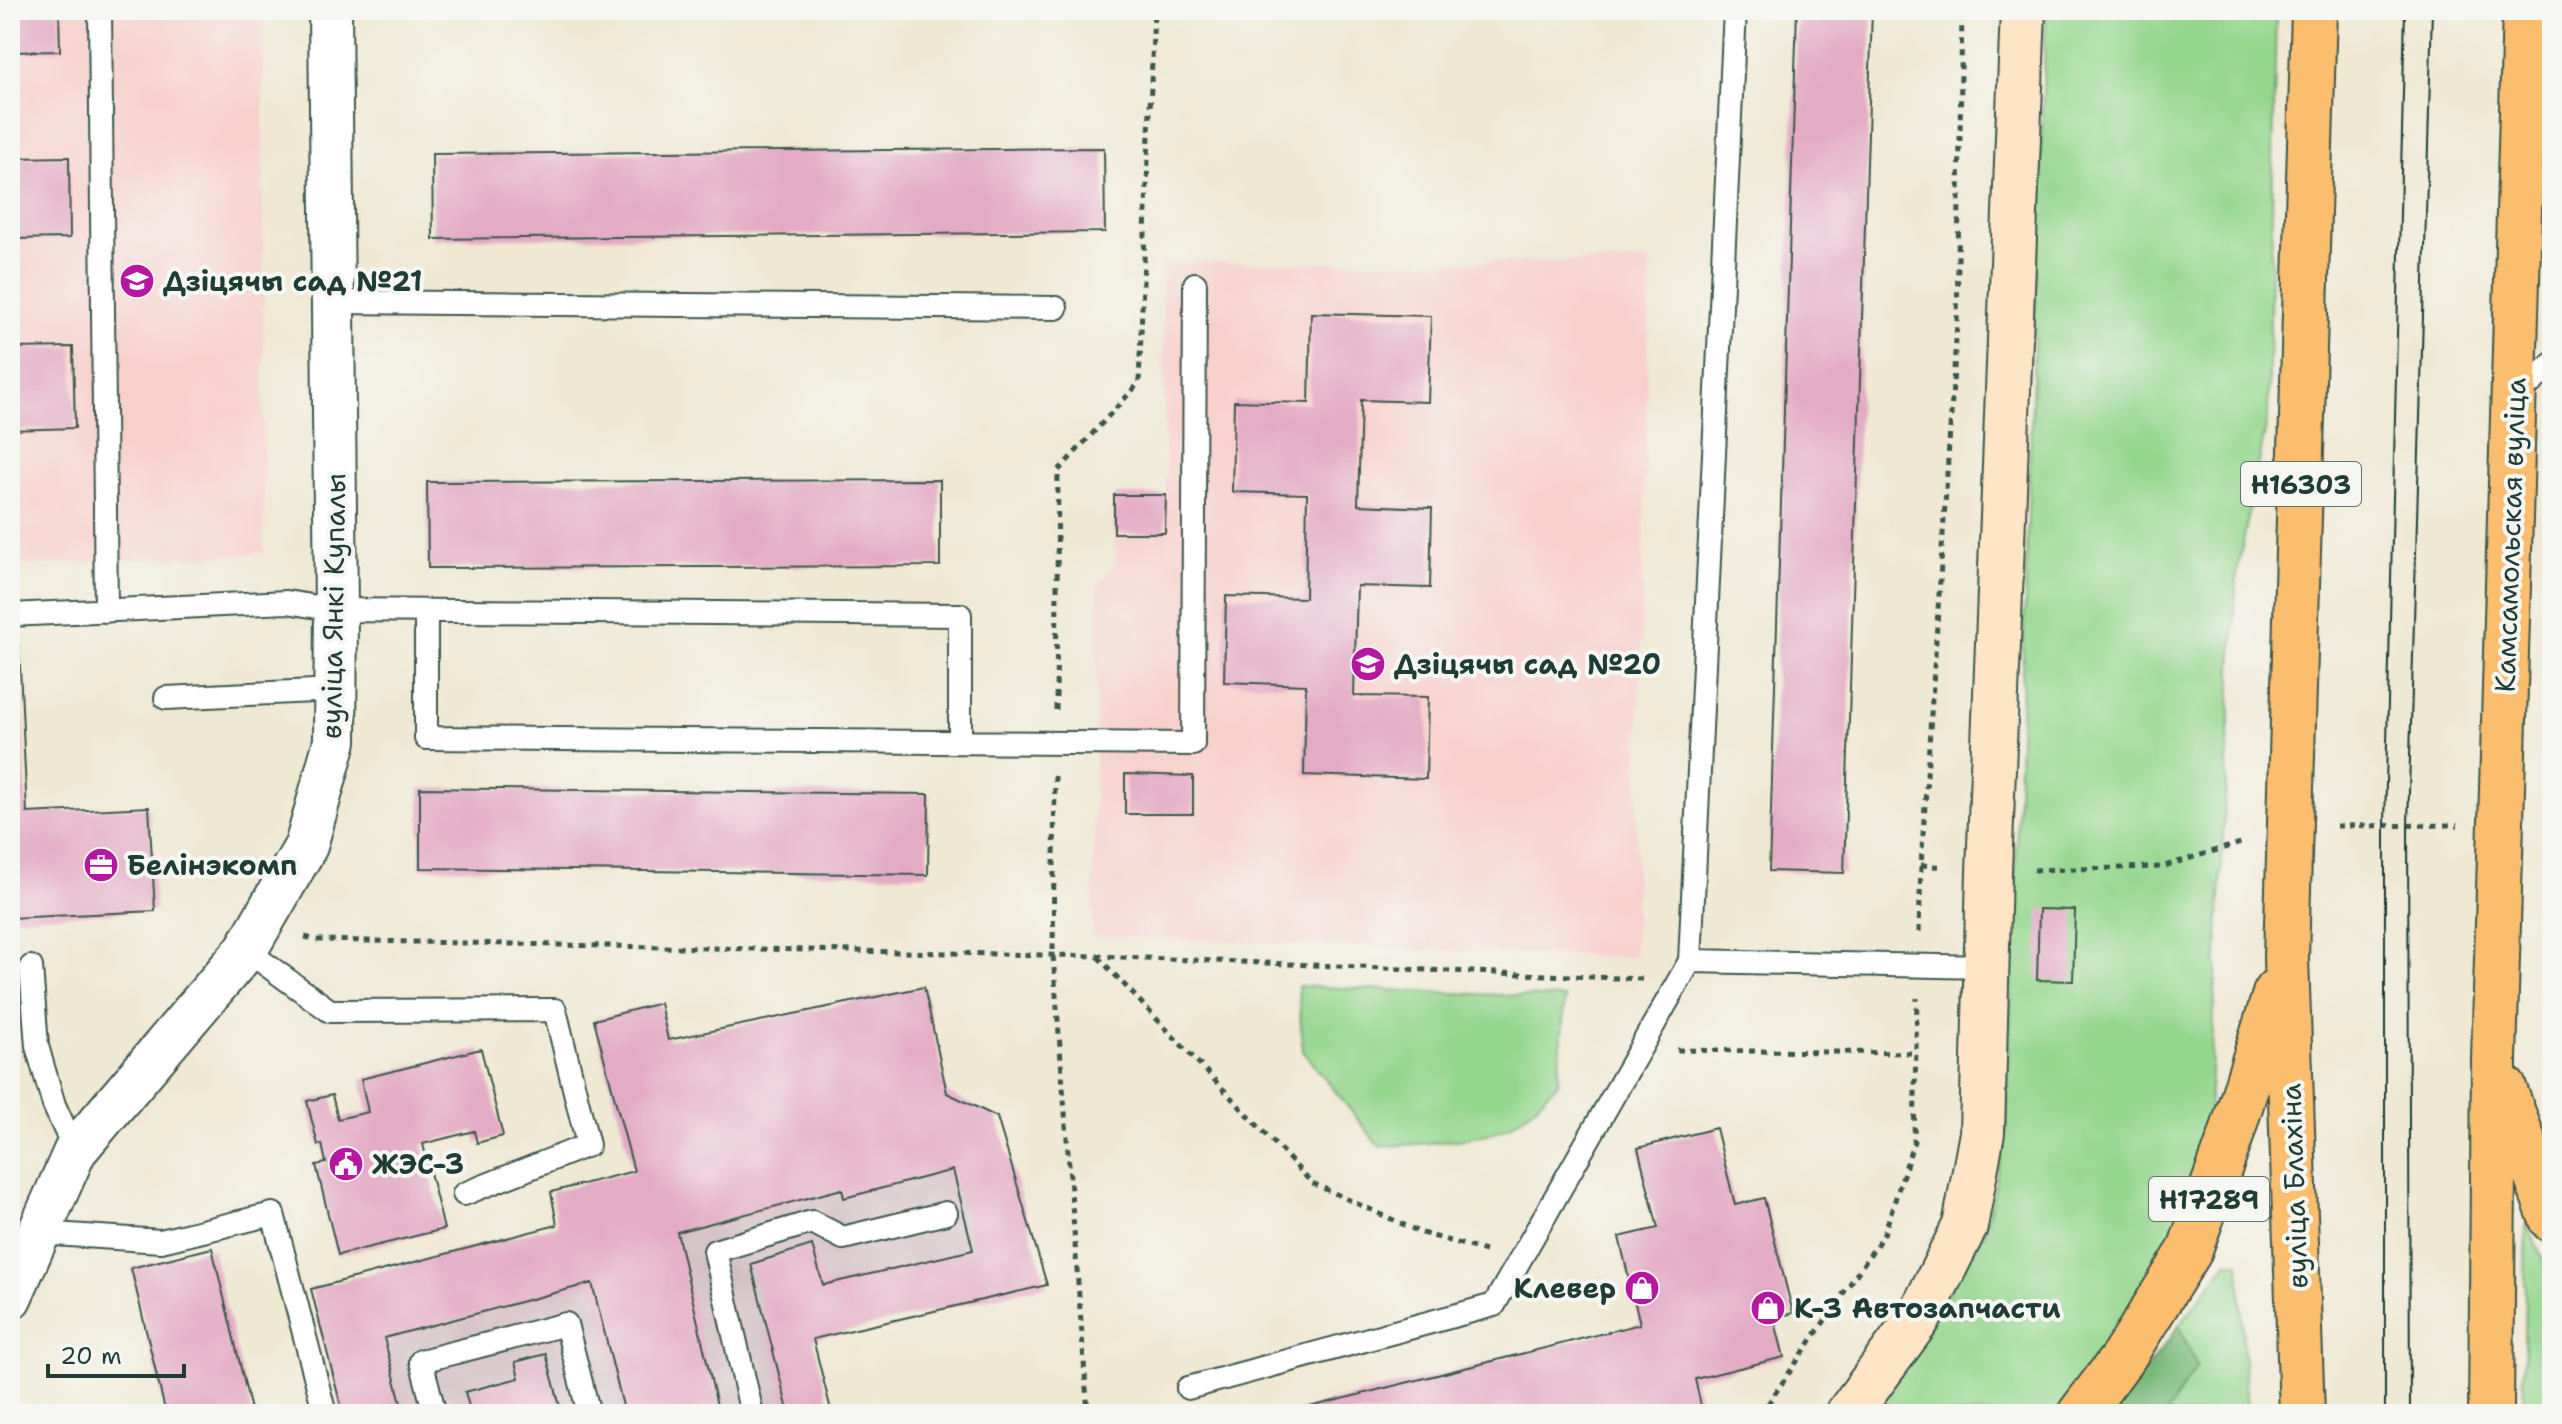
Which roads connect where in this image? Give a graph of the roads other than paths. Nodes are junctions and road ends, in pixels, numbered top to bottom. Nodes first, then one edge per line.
1 (100, 10) edge
2 (330, 10) edge
3 (1735, 10) edge
4 (2023, 10) edge
5 (2314, 10) edge
6 (2525, 10) edge
7 (1195, 284) dead end
8 (332, 302) junction
9 (1056, 308) dead end
10 (2552, 364) edge
11 (2514, 398) junction
12 (336, 610) junction
13 (106, 611) junction
14 (426, 611) junction
15 (10, 615) edge
16 (335, 690) junction
17 (166, 698) dead end
18 (960, 742) junction
19 (254, 937) junction
20 (2286, 958) junction
21 (1690, 961) junction
22 (31, 967) dead end
23 (1986, 967) junction
24 (2494, 1059) junction
25 (75, 1151) junction
26 (464, 1194) dead end
27 (946, 1213) dead end
28 (2552, 1220) edge
29 (39, 1233) junction
30 (10, 1298) edge
31 (1188, 1388) dead end
32 (325, 1414) edge
33 (435, 1414) edge
34 (589, 1414) edge
35 (752, 1414) edge
36 (1848, 1414) edge
37 (2080, 1414) edge
38 (2302, 1414) edge
39 (2491, 1414) edge

1 - 13 lane
2 - 8 street, вуліца Янкі Купалы
3 - 21 lane
4 - 23 street
5 - 20 main road, Н16303
6 - 11 main road, Камсамольская вуліца
7 - 18 lane
8 - 9 lane
8 - 12 street, вуліца Янкі Купалы
10 - 11 lane
11 - 24 main road, Камсамольская вуліца
12 - 13 lane
12 - 14 lane
12 - 16 street, вуліца Янкі Купалы
13 - 15 lane
14 - 18 lane
14 - 18 lane
16 - 17 lane
16 - 19 street, вуліца Янкі Купалы
19 - 25 street, вуліца Янкі Купалы
19 - 26 lane
20 - 37 main road, Н17289
20 - 38 main road, вуліца Блахіна / Н16303
21 - 23 lane
21 - 31 lane
22 - 25 lane
23 - 36 street
24 - 28 main road
24 - 39 main road
25 - 29 street, вуліца Янкі Купалы
27 - 35 lane
29 - 30 street, вуліца Янкі Купалы
29 - 32 lane
33 - 34 lane

